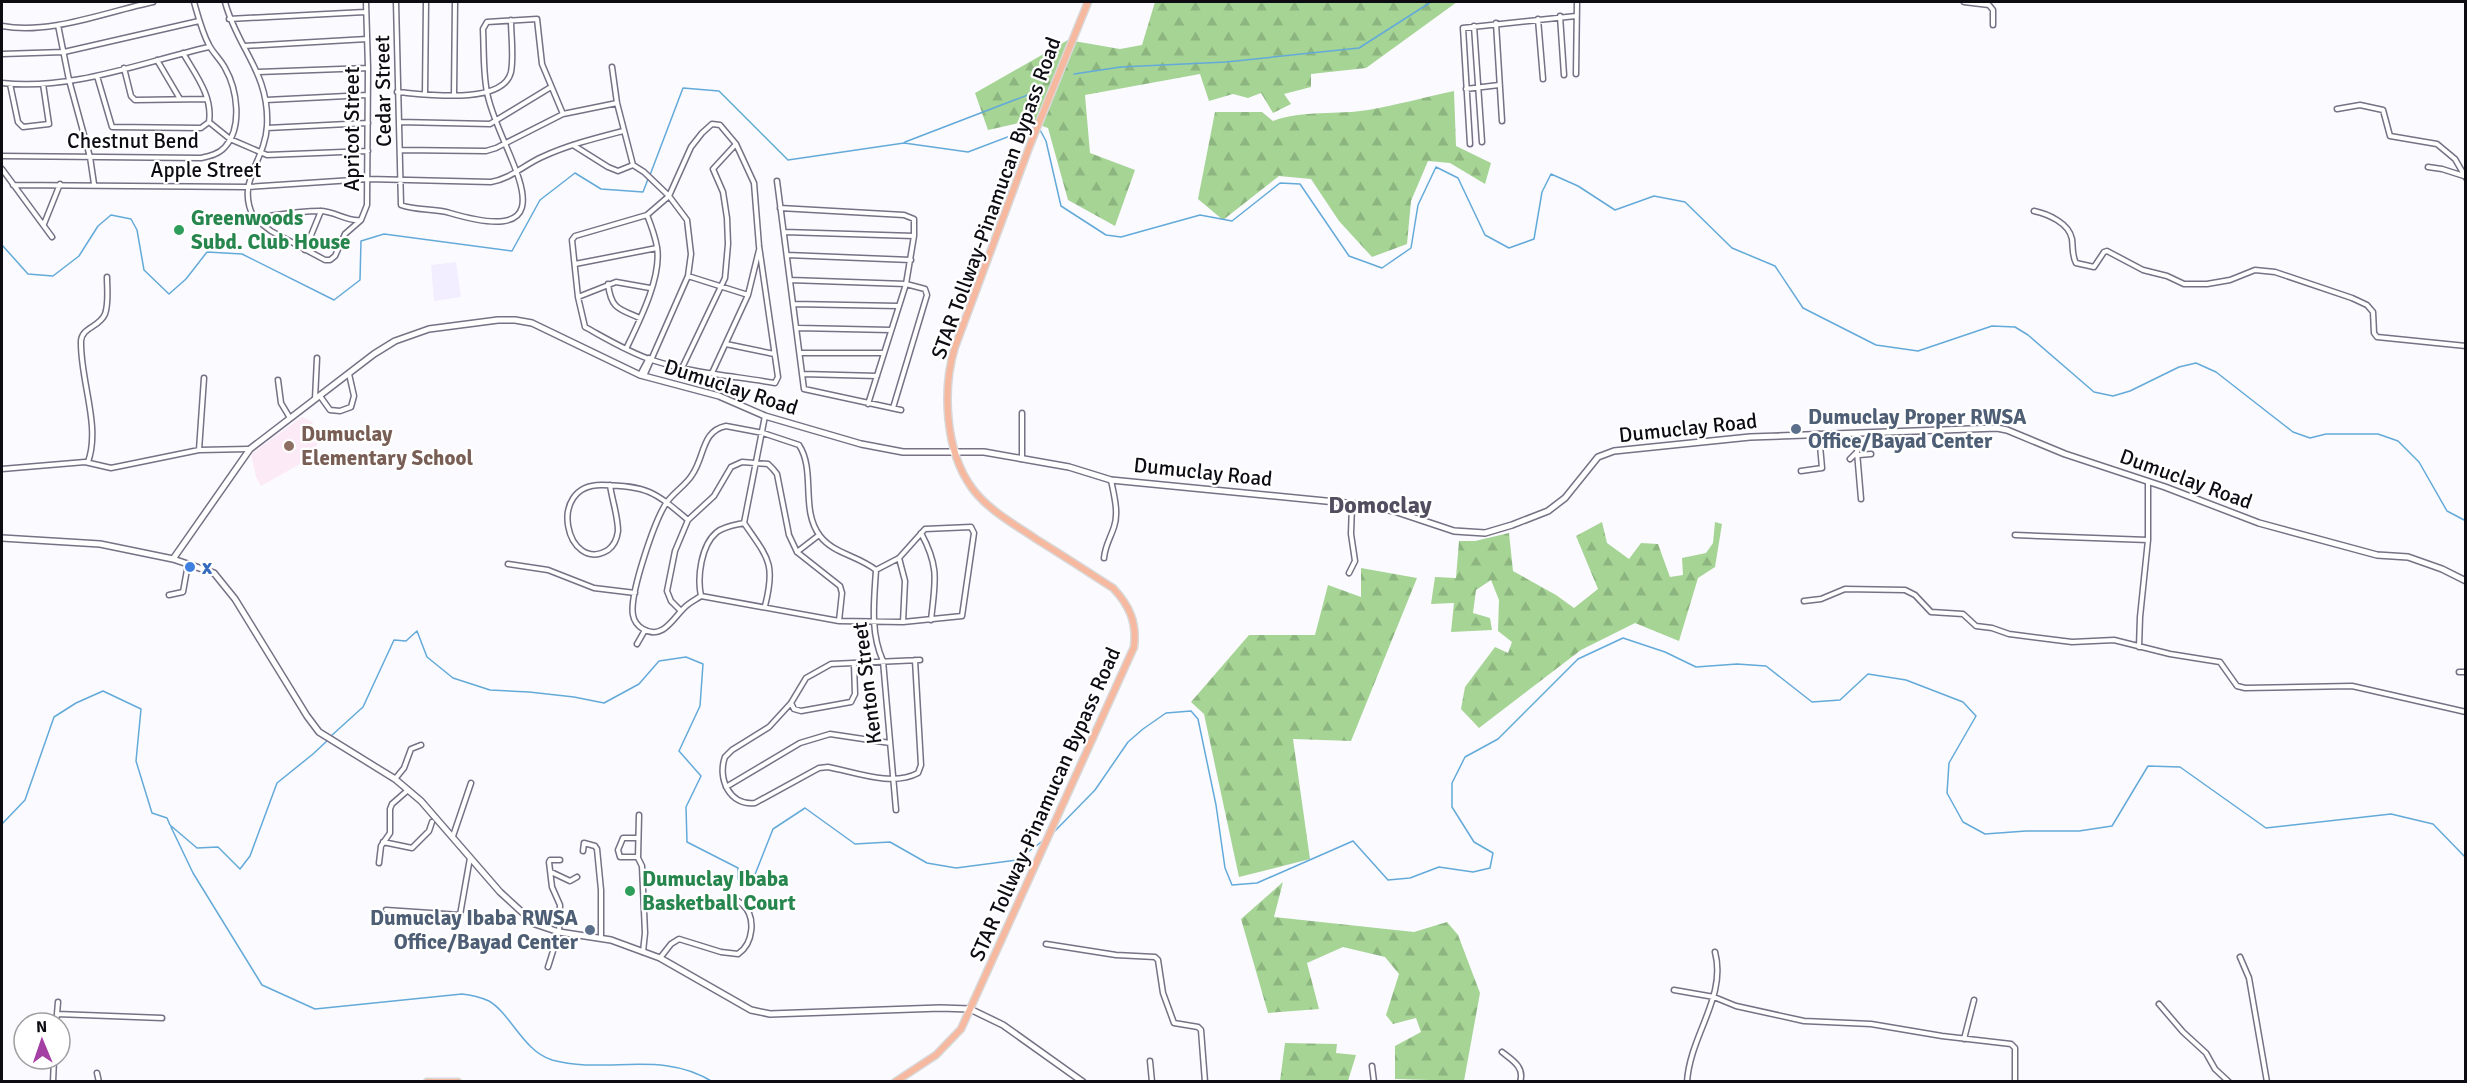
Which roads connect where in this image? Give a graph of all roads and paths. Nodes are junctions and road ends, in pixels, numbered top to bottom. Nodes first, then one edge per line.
1 (112, 2) edge
2 (153, 2) edge
3 (194, 2) edge
4 (225, 2) edge
5 (366, 2) edge
6 (396, 2) edge
7 (426, 2) edge
8 (454, 2) edge
9 (1088, 2) edge
10 (1577, 2) edge
11 (1964, 2) edge
12 (113, 10) junction
13 (365, 12) junction
14 (1560, 16) junction
15 (1576, 16) junction
16 (229, 19) junction
17 (1538, 19) junction
18 (511, 20) junction
19 (199, 21) junction
20 (1496, 23) junction
21 (1993, 24) dead end
22 (58, 25) junction
23 (2, 26) edge
24 (1474, 26) junction
25 (367, 39) junction
26 (244, 46) junction
27 (209, 47) junction
28 (64, 52) junction
29 (183, 53) junction
30 (2, 54) edge
31 (157, 60) junction
32 (612, 67) dead end
33 (124, 68) junction
34 (368, 68) junction
35 (258, 72) junction
36 (1576, 74) dead end
37 (1564, 75) dead end
38 (97, 76) junction
39 (1544, 79) dead end
40 (69, 80) junction
41 (2, 83) edge
42 (10, 84) junction
43 (43, 84) junction
44 (1499, 85) junction
45 (551, 87) junction
46 (1478, 87) junction
47 (1466, 89) junction
48 (397, 92) junction
49 (367, 94) junction
50 (424, 94) junction
51 (487, 94) junction
52 (454, 95) junction
53 (207, 99) junction
54 (180, 100) junction
55 (266, 100) junction
56 (617, 103) junction
57 (2337, 109) dead end
58 (563, 114) junction
59 (497, 120) junction
60 (1502, 121) dead end
61 (209, 122) junction
62 (399, 122) junction
63 (368, 123) junction
64 (267, 128) junction
65 (623, 131) junction
66 (231, 139) junction
67 (1482, 142) dead end
68 (506, 143) junction
69 (736, 144) junction
70 (1470, 144) dead end
71 (573, 145) junction
72 (2, 149) edge
73 (399, 150) junction
74 (368, 151) junction
75 (261, 152) junction
76 (2, 156) edge
77 (90, 157) junction
78 (633, 165) junction
79 (2428, 167) dead end
80 (2, 169) edge
81 (516, 171) junction
82 (2465, 177) edge
83 (368, 179) junction
84 (399, 180) junction
85 (777, 181) dead end
86 (60, 184) junction
87 (94, 184) junction
88 (13, 185) junction
89 (247, 187) junction
90 (669, 196) junction
91 (780, 208) junction
92 (321, 211) junction
93 (2034, 211) dead end
94 (647, 215) junction
95 (254, 218) junction
96 (361, 220) junction
97 (44, 225) junction
98 (784, 232) junction
99 (52, 237) dead end
100 (914, 237) junction
101 (759, 246) junction
102 (657, 249) junction
103 (305, 250) junction
104 (787, 255) junction
105 (911, 260) junction
106 (575, 264) junction
107 (688, 276) junction
108 (107, 277) dead end
109 (790, 280) junction
110 (608, 284) junction
111 (906, 284) junction
112 (650, 288) junction
113 (721, 288) junction
114 (748, 295) junction
115 (578, 297) junction
116 (794, 304) junction
117 (898, 306) junction
118 (640, 318) junction
119 (798, 328) junction
120 (891, 330) junction
121 (726, 344) junction
122 (2466, 346) edge
123 (626, 349) junction
124 (884, 352) junction
125 (800, 353) junction
126 (774, 354) junction
127 (317, 358) dead end
128 (651, 358) junction
129 (682, 368) junction
130 (348, 372) junction
131 (712, 373) junction
132 (803, 374) junction
133 (642, 376) junction
134 (877, 376) junction
135 (204, 378) dead end
136 (278, 380) dead end
137 (318, 398) junction
138 (868, 404) junction
139 (893, 408) junction
140 (901, 410) dead end
141 (1022, 413) dead end
142 (765, 416) junction
143 (290, 418) junction
144 (763, 433) junction
145 (1858, 433) junction
146 (1819, 434) junction
147 (250, 449) junction
148 (199, 450) junction
149 (957, 452) junction
150 (1858, 453) junction
151 (1871, 454) dead end
152 (1022, 459) junction
153 (1850, 459) dead end
154 (88, 462) junction
155 (757, 462) junction
156 (2, 469) edge
157 (1801, 471) dead end
158 (1111, 480) junction
159 (2148, 482) junction
160 (610, 485) junction
161 (1861, 499) dead end
162 (667, 502) junction
163 (1352, 504) junction
164 (688, 520) junction
165 (744, 523) junction
166 (921, 533) junction
167 (819, 535) junction
168 (2015, 535) dead end
169 (2, 538) edge
170 (2148, 540) junction
171 (797, 552) junction
172 (899, 558) junction
173 (1104, 558) dead end
174 (173, 559) junction
175 (188, 563) junction
176 (508, 564) dead end
177 (876, 570) junction
178 (1349, 573) dead end
179 (2466, 580) edge
180 (635, 593) junction
181 (169, 595) dead end
182 (701, 596) junction
183 (1804, 601) dead end
184 (765, 606) junction
185 (681, 611) junction
186 (932, 620) junction
187 (839, 621) junction
188 (903, 622) junction
189 (873, 623) junction
190 (645, 630) junction
191 (637, 644) dead end
192 (2139, 647) junction
193 (883, 661) junction
194 (854, 664) junction
195 (2459, 672) dead end
196 (2466, 672) edge
197 (791, 703) junction
198 (2466, 712) edge
199 (890, 743) junction
200 (421, 746) dead end
201 (396, 779) junction
202 (892, 779) junction
203 (471, 783) dead end
204 (726, 787) junction
205 (408, 790) junction
206 (896, 810) dead end
207 (639, 815) dead end
208 (432, 822) dead end
209 (453, 836) junction
210 (638, 837) junction
211 (383, 842) junction
212 (583, 851) dead end
213 (470, 857) junction
214 (638, 857) junction
215 (560, 860) dead end
216 (379, 863) dead end
217 (550, 872) junction
218 (577, 877) dead end
219 (730, 896) dead end
220 (386, 910) dead end
221 (559, 932) junction
222 (601, 938) junction
223 (1046, 944) dead end
224 (643, 952) junction
225 (1715, 952) dead end
226 (2240, 957) dead end
227 (660, 958) junction
228 (548, 967) dead end
229 (1674, 990) dead end
230 (1714, 997) junction
231 (1974, 1000) dead end
232 (58, 1002) dead end
233 (2160, 1004) dead end
234 (970, 1009) junction
235 (57, 1011) edge
236 (72, 1015) edge
237 (162, 1018) dead end
238 (1964, 1039) junction
239 (1502, 1052) dead end
240 (1150, 1061) dead end
241 (1372, 1066) dead end
242 (97, 1073) dead end
243 (99, 1082) edge
244 (427, 1082) edge
245 (458, 1082) edge
246 (895, 1082) edge
247 (1083, 1082) edge
248 (1152, 1082) edge
249 (1205, 1082) edge
250 (1374, 1082) edge
251 (1520, 1082) edge
252 (1687, 1082) edge
253 (2015, 1082) edge
254 (2229, 1082) edge
255 (2267, 1082) edge

1 - 12 street
2 - 12 street
3 - 19 street
4 - 16 street
5 - 13 street, Apricot Street
6 - 48 street, Cedar Street
7 - 50 street
8 - 52 street
9 - 149 main road, STAR Tollway-Pinamucan Bypass Road
10 - 15 street
11 - 21 street
12 - 22 street
13 - 16 street
13 - 25 street, Apricot Street
14 - 15 street
14 - 17 street
14 - 37 street
15 - 36 street
16 - 26 street
17 - 20 street
17 - 39 street
18 - 45 street
18 - 51 street
18 - 51 street
19 - 27 street
19 - 28 street
20 - 24 street
20 - 44 street
22 - 23 street
22 - 28 street
24 - 46 street
24 - 47 street
25 - 26 street
25 - 34 street, Apricot Street
26 - 35 street
27 - 29 street
27 - 66 street
28 - 30 street
28 - 40 street
29 - 31 street
29 - 53 street
31 - 33 street
31 - 54 street
32 - 56 street
33 - 38 street
33 - 54 street
34 - 35 street
34 - 49 street, Apricot Street
35 - 55 street
38 - 40 street
38 - 61 street
40 - 43 street
40 - 77 street
41 - 42 street
42 - 43 street
42 - 43 street
44 - 46 street
44 - 60 street
45 - 58 street
45 - 59 street
46 - 47 street
46 - 67 street
47 - 70 street
48 - 50 street
48 - 62 street, Cedar Street
49 - 55 street
49 - 63 street, Apricot Street
50 - 52 street
51 - 52 street
51 - 59 street
53 - 54 street
53 - 61 street
55 - 64 street
56 - 58 street
56 - 65 street
57 - 82 street
58 - 68 street
59 - 62 street
59 - 68 street
61 - 66 street
62 - 73 street, Cedar Street
63 - 64 street
63 - 74 street, Apricot Street
64 - 75 street
65 - 71 street, Apple Street
65 - 78 street
66 - 75 street
66 - 77 street, Chestnut Bend
68 - 73 street
68 - 81 street
69 - 90 street
69 - 101 street
69 - 113 street
71 - 78 street
71 - 81 street, Apple Street
72 - 76 street
73 - 84 street, Cedar Street
74 - 75 street
74 - 83 street, Apricot Street
75 - 89 street
76 - 77 street, Chestnut Bend
77 - 87 street
78 - 90 street
79 - 82 street
80 - 88 street
81 - 84 street, Apple Street
81 - 84 street, Cedar Street
83 - 84 street, Apple Street
83 - 89 street, Apple Street
83 - 96 street, Apricot Street
85 - 91 street
86 - 87 street, Apple Street
86 - 88 street, Apple Street
86 - 97 street
87 - 89 street, Apple Street
88 - 97 street
89 - 95 street
90 - 94 street
90 - 107 street
91 - 98 street
91 - 100 street
92 - 95 street, Apricot Street
92 - 96 street, Apricot Street
92 - 103 street
93 - 122 street
94 - 102 street
94 - 106 street
95 - 103 street
96 - 103 street
97 - 99 street
98 - 100 street
98 - 104 street
100 - 105 street
101 - 114 street
101 - 126 street
102 - 106 street
102 - 112 street
104 - 105 street
104 - 109 street
105 - 111 street
106 - 115 street
107 - 113 street
107 - 128 street
108 - 154 street
109 - 111 street
109 - 116 street
110 - 112 street
110 - 115 street
110 - 118 street
111 - 117 street
111 - 139 street
112 - 118 street
113 - 114 street
113 - 129 street
114 - 121 street
115 - 123 street
116 - 117 street
116 - 119 street
117 - 120 street
118 - 123 street
119 - 120 street
119 - 125 street
120 - 124 street
121 - 126 street
121 - 131 street
123 - 128 street
124 - 125 street
124 - 134 street
125 - 132 street
126 - 131 street
127 - 137 street
128 - 129 street
128 - 133 street
129 - 131 street
130 - 133 street, Dumuclay Road
130 - 137 street, Dumuclay Road
130 - 137 street
132 - 134 street
132 - 138 street
133 - 142 street, Dumuclay Road
134 - 138 street
135 - 148 street
136 - 143 street
137 - 143 street, Dumuclay Road
138 - 139 street
139 - 140 street
141 - 152 street
142 - 144 street
142 - 149 street, Dumuclay Road
143 - 147 street, Dumuclay Road
144 - 155 street
144 - 162 street
144 - 167 street
145 - 146 street, Dumuclay Road
145 - 150 street
145 - 159 street, Dumuclay Road
146 - 157 street
146 - 163 street, Dumuclay Road
147 - 148 street
147 - 174 street, Dumuclay Road
148 - 154 street
149 - 152 street, Dumuclay Road
149 - 234 main road, STAR Tollway-Pinamucan Bypass Road
150 - 151 street
150 - 153 street
150 - 161 street
152 - 158 street, Dumuclay Road
154 - 156 street
155 - 164 street
155 - 165 street
155 - 171 street
158 - 163 street, Dumuclay Road
158 - 173 street
159 - 170 street
159 - 179 street, Dumuclay Road
160 - 160 street
160 - 162 street
162 - 164 street
162 - 180 street
163 - 178 street
164 - 185 street
165 - 182 street
165 - 184 street
166 - 172 street
166 - 186 street
166 - 186 street
167 - 171 street
167 - 177 street
168 - 170 street
169 - 174 street
170 - 192 street
171 - 187 street
172 - 177 street
172 - 188 street
174 - 175 street
175 - 181 street
175 - 201 street
176 - 180 street
177 - 189 street, Kenton Street
180 - 190 street
182 - 184 street
182 - 185 street
183 - 192 street
184 - 187 street
185 - 190 street
186 - 188 street
187 - 189 street
188 - 189 street
189 - 193 street, Kenton Street
190 - 191 street
192 - 198 street
193 - 194 street
193 - 199 street, Kenton Street
193 - 202 street
194 - 197 street
194 - 197 street
195 - 196 street
197 - 204 street
199 - 202 street, Kenton Street
199 - 204 street
200 - 201 street
201 - 205 street
202 - 204 street
202 - 206 street, Kenton Street
203 - 209 street
205 - 209 street
205 - 211 street
207 - 210 street
208 - 211 street
209 - 213 street
210 - 214 street
210 - 214 street
211 - 216 street
212 - 222 street
213 - 220 street
213 - 221 street
214 - 224 street
215 - 217 street
217 - 218 street
217 - 221 street
219 - 227 street
221 - 222 street
221 - 228 street
222 - 224 street
223 - 249 street
224 - 227 street
225 - 230 street
226 - 255 street
227 - 234 street
229 - 230 street
230 - 238 street
230 - 252 street
231 - 238 street
232 - 235 street
233 - 254 street
234 - 246 main road, STAR Tollway-Pinamucan Bypass Road
234 - 247 street
236 - 237 street
238 - 253 street
239 - 251 street
240 - 248 street
241 - 250 street
242 - 243 street
244 - 245 main road

